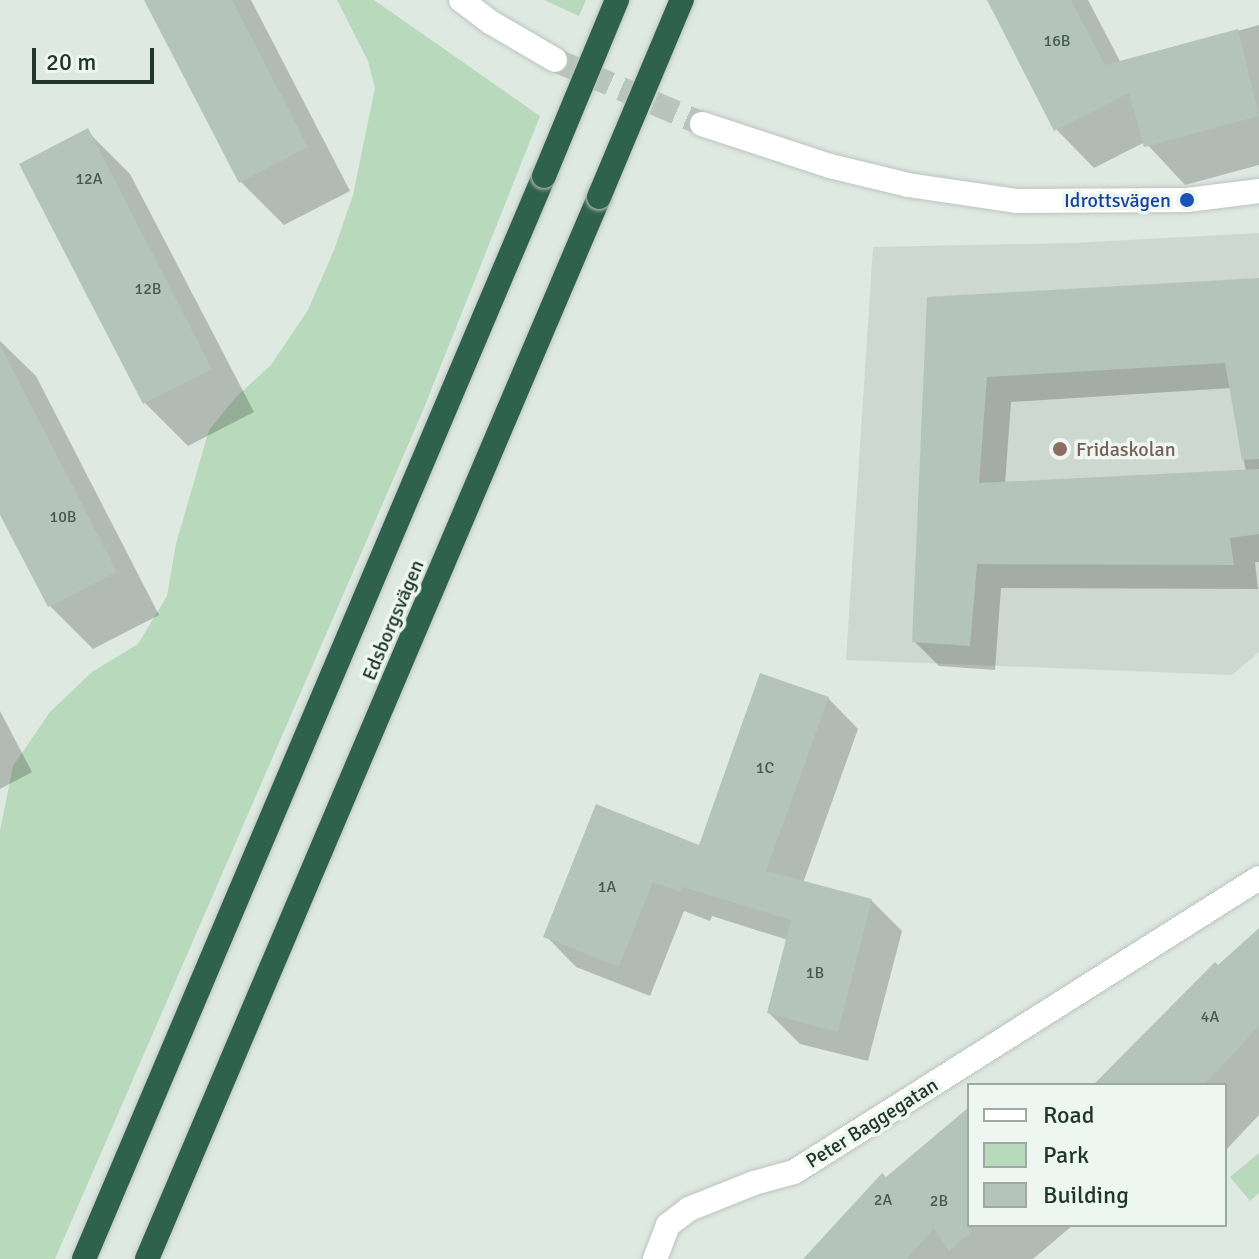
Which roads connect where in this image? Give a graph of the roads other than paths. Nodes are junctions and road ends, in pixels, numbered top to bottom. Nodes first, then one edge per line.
1 (461, 0) edge
2 (617, 0) edge
3 (682, 0) edge
4 (555, 60) tunnel mouth
5 (702, 124) tunnel mouth
6 (1259, 191) edge
7 (1259, 878) edge
8 (84, 1259) edge
9 (147, 1259) edge
10 (655, 1259) edge

1 - 4 street
2 - 8 highway, Edsborgsvägen, bridge
3 - 9 highway, Edsborgsvägen, bridge
5 - 6 street
7 - 10 street, Peter Baggegatan

